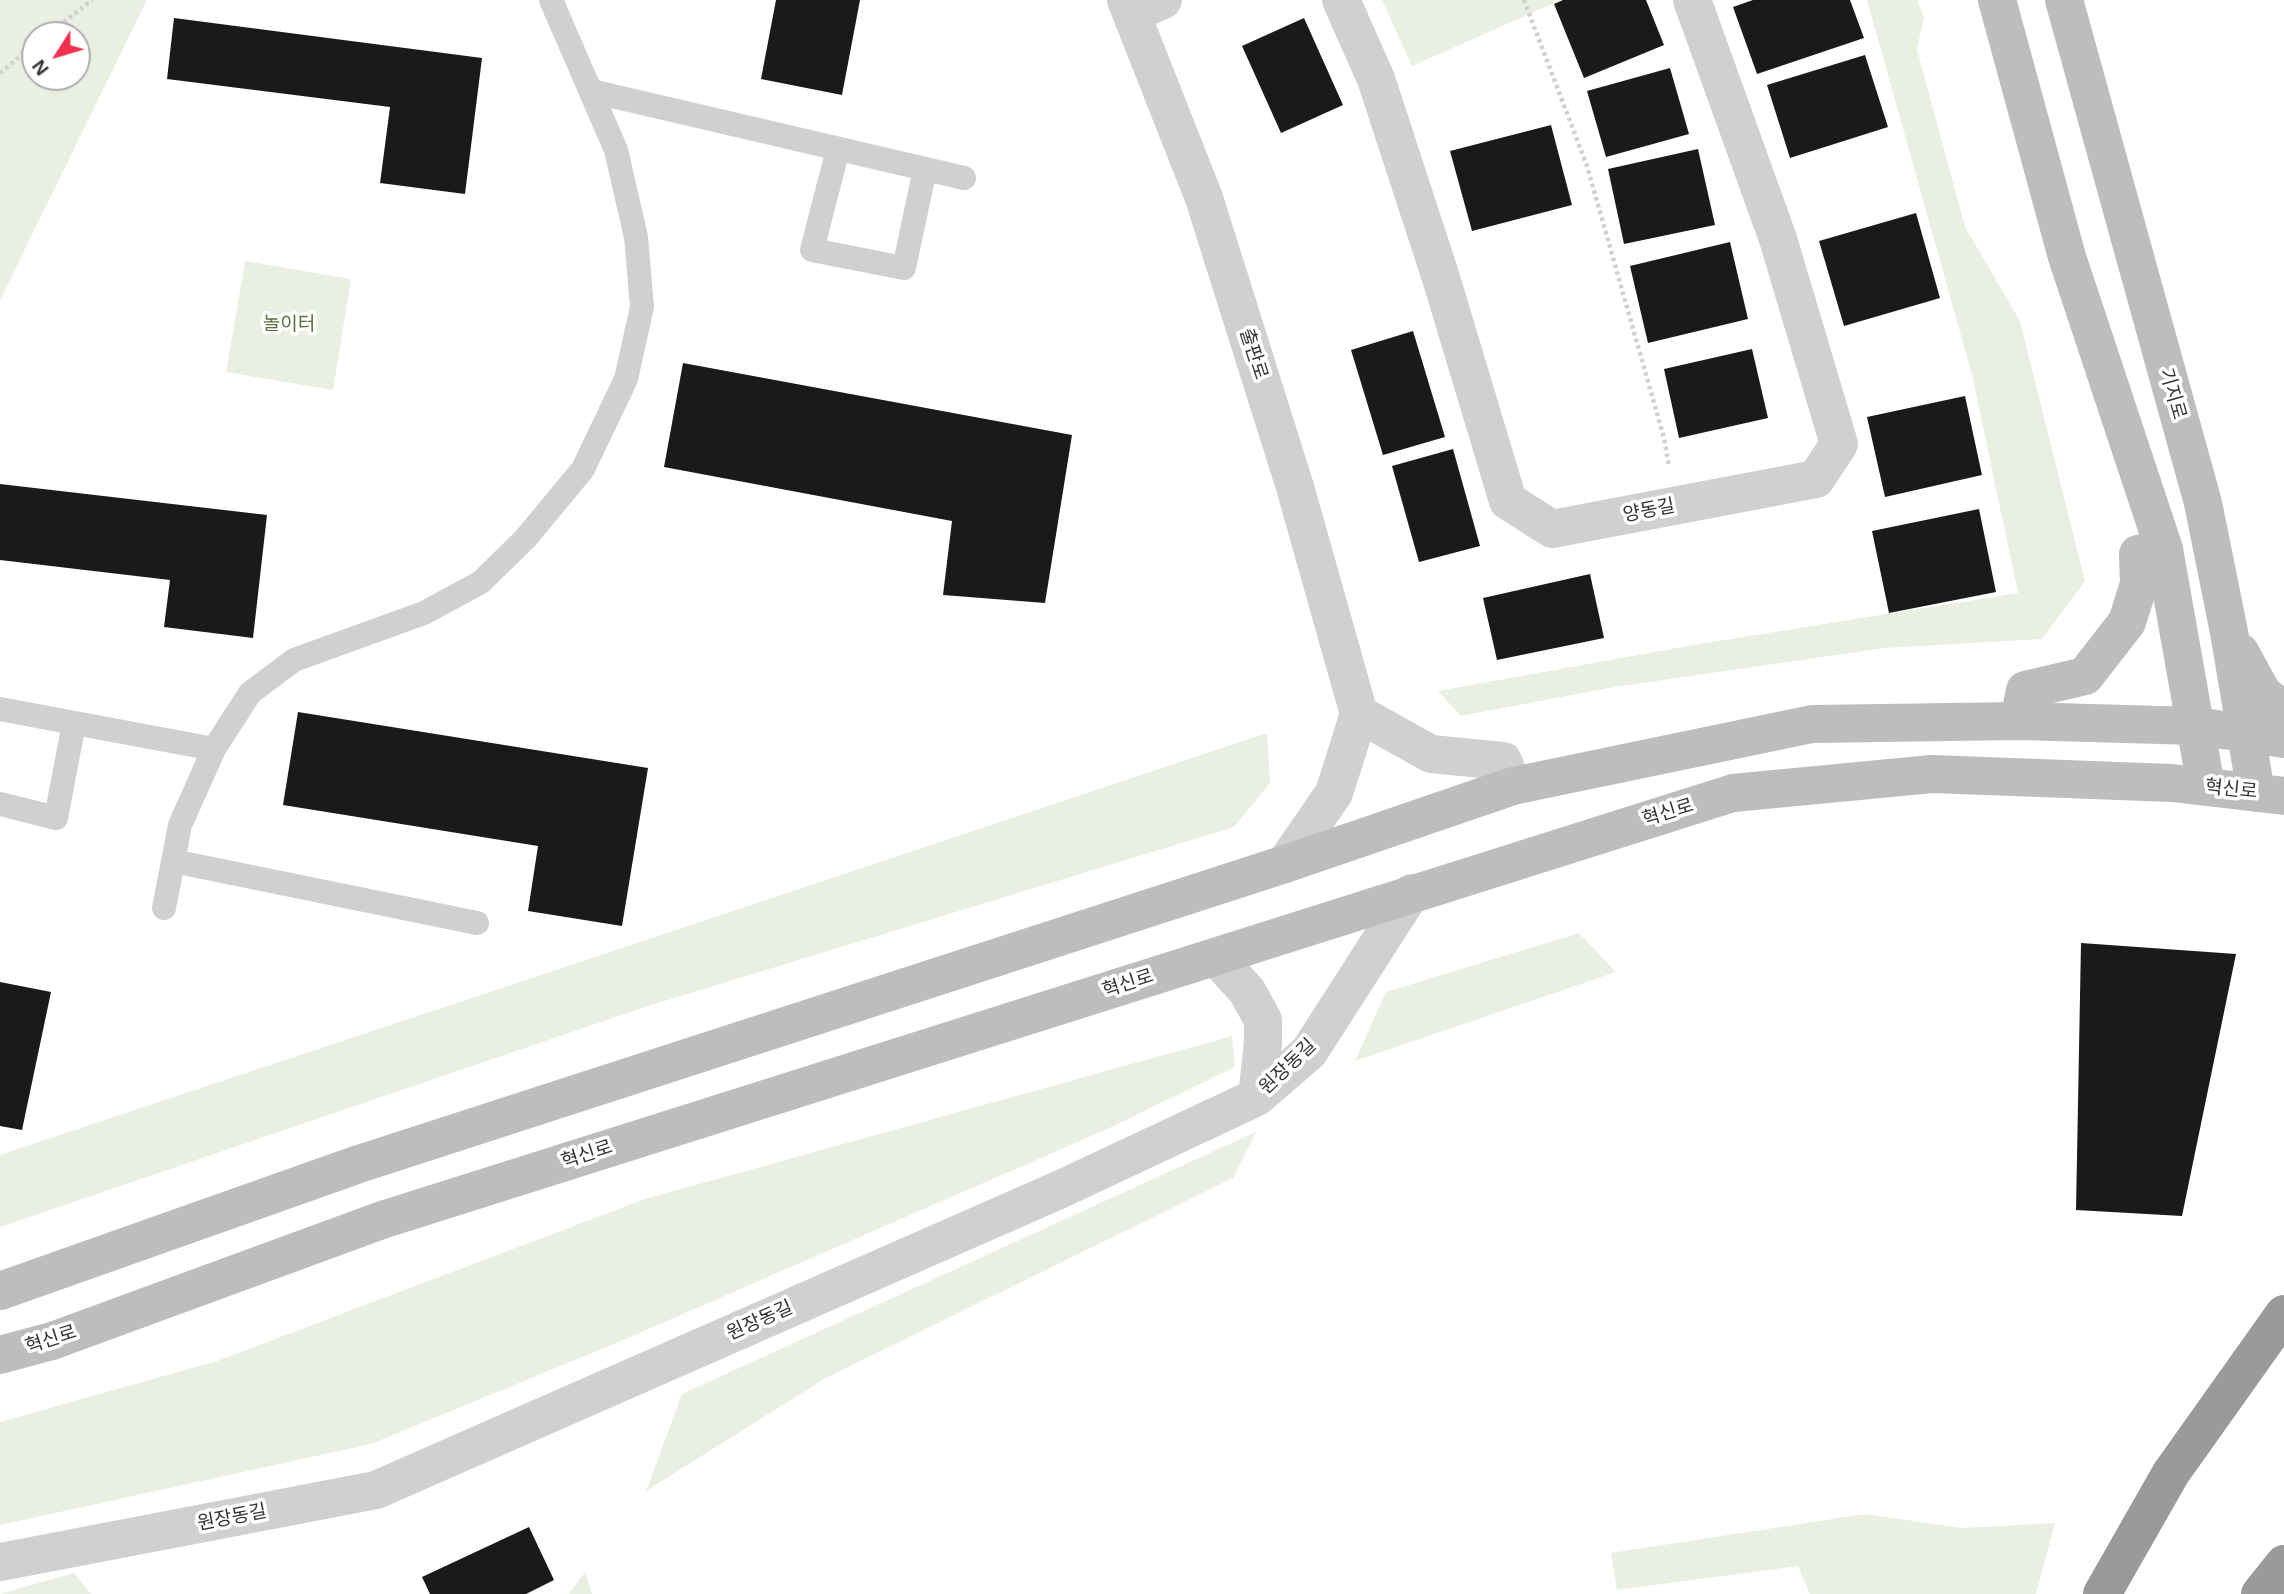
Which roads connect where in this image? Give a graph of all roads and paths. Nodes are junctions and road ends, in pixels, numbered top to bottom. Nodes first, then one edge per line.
1 (92, 0) edge
2 (551, 0) edge
3 (1341, 0) edge
4 (1524, 0) edge
5 (1692, 0) edge
6 (1997, 0) edge
7 (2064, 0) edge
8 (1141, 4) edge
9 (65, 21) edge
10 (21, 56) edge
11 (0, 73) edge
12 (591, 91) junction
13 (838, 149) junction
14 (925, 169) junction
15 (964, 178) dead end
16 (1669, 468) dead end
17 (2164, 549) junction
18 (2229, 632) junction
19 (0, 709) edge
20 (2284, 710) edge
21 (1359, 714) junction
22 (2019, 721) junction
23 (75, 723) junction
24 (2196, 726) junction
25 (2246, 733) junction
26 (2284, 739) edge
27 (214, 749) junction
28 (1513, 786) junction
29 (2206, 788) junction
30 (2270, 795) edge
31 (0, 804) edge
32 (173, 861) junction
33 (1285, 864) junction
34 (1411, 892) junction
35 (164, 908) dead end
36 (477, 923) dead end
37 (1216, 957) junction
38 (1257, 1097) junction
39 (0, 1291) edge
40 (2284, 1314) edge
41 (0, 1355) edge
42 (0, 1562) edge
43 (2284, 1564) edge
44 (2102, 1594) edge
45 (2260, 1594) edge

1 - 9 path
2 - 12 lane
3 - 5 street, 양동길
4 - 16 path
6 - 17 main road
7 - 18 main road, 기지로
8 - 21 street, 출판로
10 - 11 path
12 - 13 lane
12 - 27 lane
13 - 14 lane
13 - 14 lane
14 - 15 lane
17 - 22 main road
17 - 24 main road
18 - 20 main road
18 - 25 main road, 기지로
19 - 23 lane
21 - 28 street
21 - 33 street
22 - 24 main road
22 - 28 main road
23 - 27 lane
23 - 31 lane
24 - 25 main road
24 - 29 main road
25 - 26 main road
25 - 30 main road, 기지로
27 - 32 lane
28 - 33 main road
29 - 30 main road, 혁신로
29 - 34 main road, 혁신로
32 - 35 lane
32 - 36 lane
33 - 39 main road
34 - 37 main road, 혁신로
34 - 38 street, 원장동길
37 - 38 street
37 - 41 main road, 혁신로
38 - 42 street, 원장동길
40 - 44 highway
43 - 45 highway

